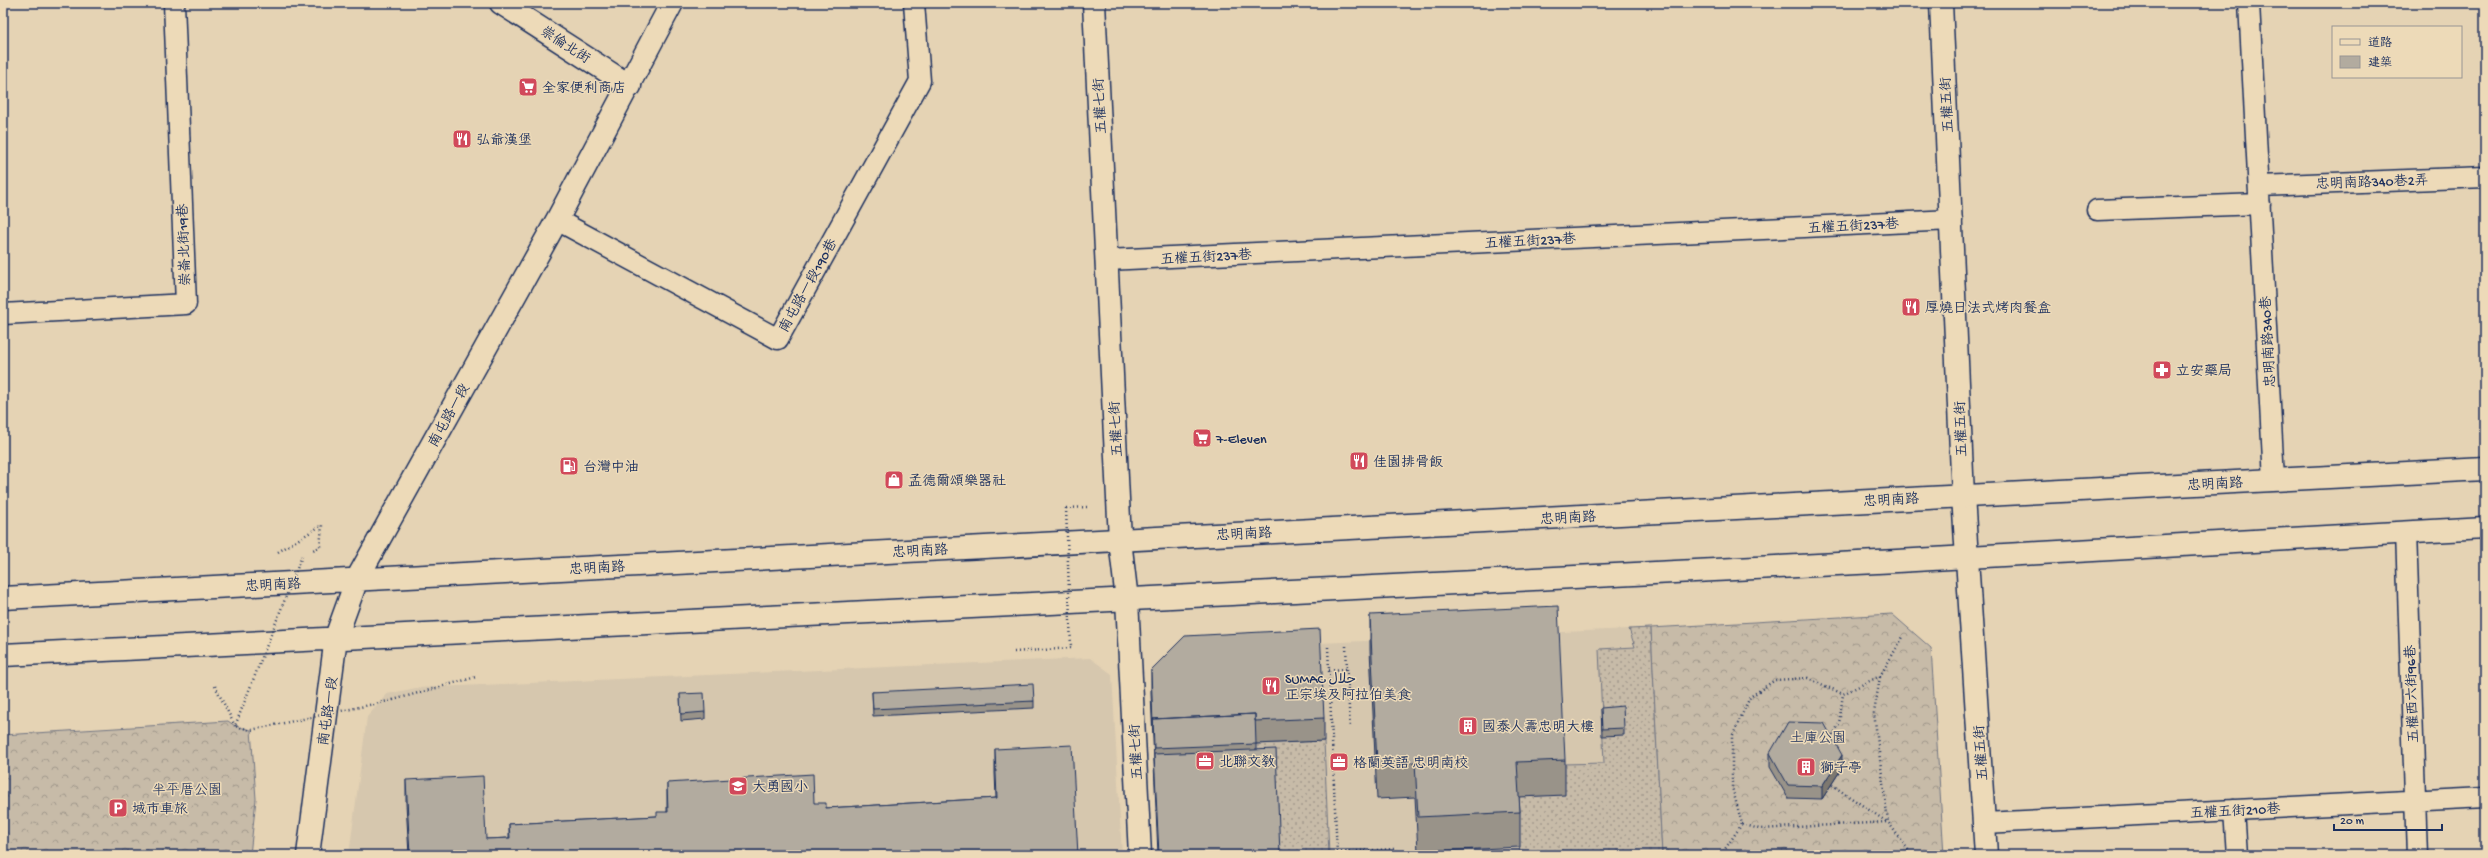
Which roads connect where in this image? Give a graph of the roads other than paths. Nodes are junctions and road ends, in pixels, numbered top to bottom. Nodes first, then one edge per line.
1 (174, 3) edge
2 (501, 3) edge
3 (672, 3) edge
4 (914, 3) edge
5 (1094, 3) edge
6 (1941, 3) edge
7 (2249, 3) edge
8 (630, 86) junction
9 (2485, 177) edge
10 (2259, 195) junction
11 (2097, 210) dead end
12 (557, 220) junction
13 (1952, 220) junction
14 (1108, 260) junction
15 (3, 314) edge
16 (2485, 469) edge
17 (2274, 480) junction
18 (1963, 496) junction
19 (2485, 528) edge
20 (2406, 532) junction
21 (1120, 540) junction
22 (1967, 557) junction
23 (357, 579) junction
24 (3, 598) edge
25 (1127, 600) junction
26 (336, 637) junction
27 (3, 655) edge
28 (2485, 797) edge
29 (2415, 801) junction
30 (2234, 810) junction
31 (1984, 823) junction
32 (308, 855) edge
33 (1140, 855) edge
34 (1986, 855) edge
35 (2237, 855) edge
36 (2417, 855) edge

1 - 15 lane, 崇崙北街19巷
2 - 8 main road, 崇倫北街
3 - 8 main road, 南屯路一段
4 - 12 lane, 南屯路一段190巷
5 - 14 main road, 五權七街
6 - 13 main road, 五權五街
7 - 10 lane, 忠明南路340巷
8 - 12 main road, 南屯路一段
9 - 10 lane, 忠明南路340巷2弄
10 - 11 lane
10 - 17 lane, 忠明南路340巷
12 - 23 main road, 南屯路一段
13 - 14 lane, 五權五街237巷
13 - 18 main road, 五權五街
14 - 21 main road, 五權七街
16 - 17 main road, 忠明南路
17 - 18 main road, 忠明南路
18 - 21 main road, 忠明南路
18 - 22 main road, 五權五街
19 - 20 main road
20 - 22 main road
20 - 29 lane, 五權西六街96巷
21 - 23 main road, 忠明南路
21 - 25 main road, 五權七街
22 - 25 main road
22 - 31 main road, 五權五街
23 - 24 main road, 忠明南路
23 - 26 main road, 南屯路一段
25 - 26 main road
25 - 33 main road, 五權七街
26 - 27 main road
26 - 32 main road, 南屯路一段
28 - 29 lane, 五權五街210巷
29 - 30 lane, 五權五街210巷
29 - 36 lane, 五權西六街96巷
30 - 31 lane, 五權五街210巷
30 - 35 lane
31 - 34 main road, 五權五街

